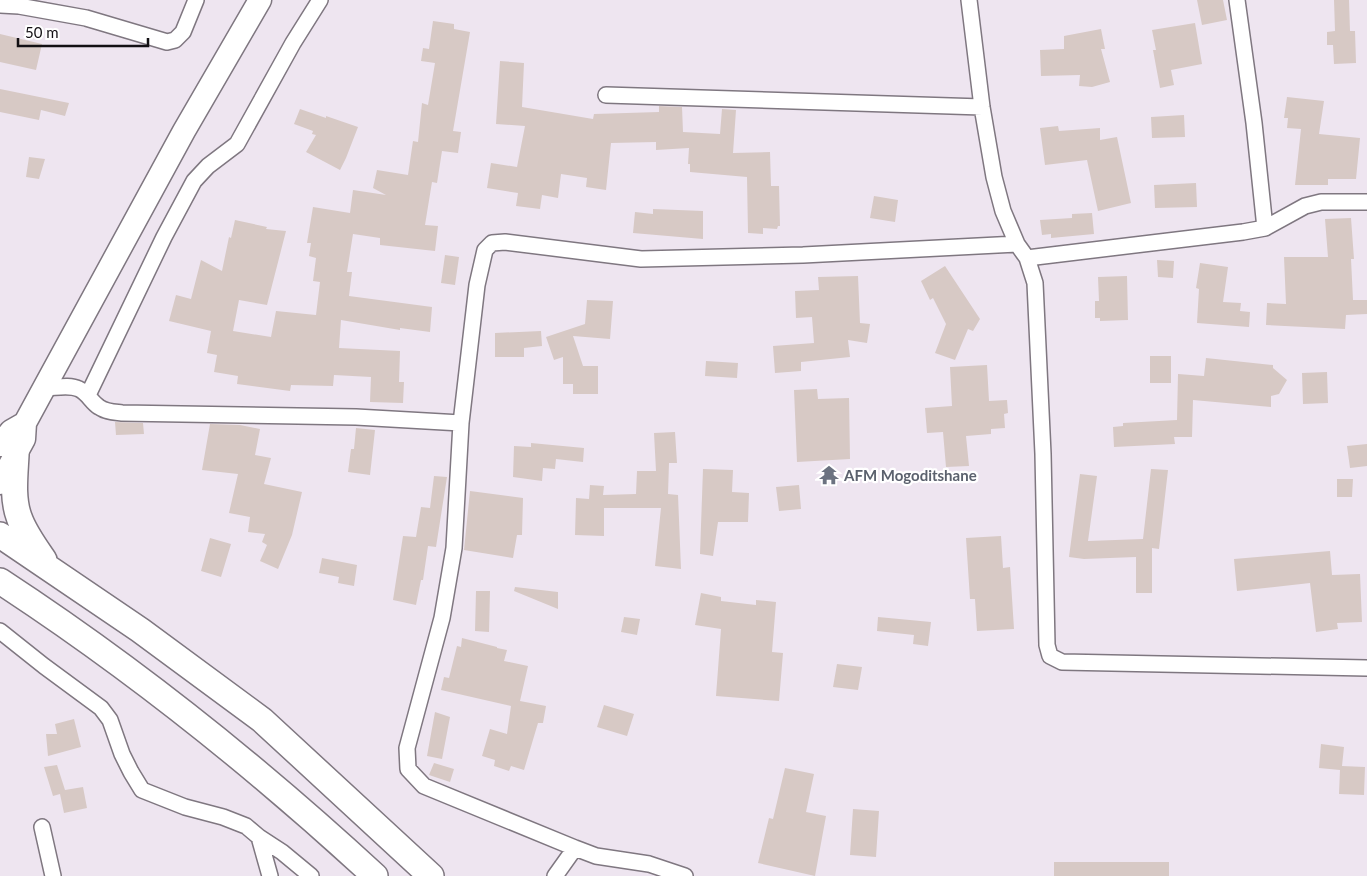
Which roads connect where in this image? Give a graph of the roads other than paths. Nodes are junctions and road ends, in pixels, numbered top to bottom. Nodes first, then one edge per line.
1 (196, 0) edge
2 (260, 0) edge
3 (320, 0) edge
4 (969, 0) edge
5 (1237, 0) edge
6 (0, 5) edge
7 (606, 95) dead end
8 (982, 107) junction
9 (1367, 202) edge
10 (1265, 228) junction
11 (1017, 244) junction
12 (1028, 258) junction
13 (44, 388) junction
14 (88, 395) junction
15 (461, 423) junction
16 (8, 450) edge
17 (0, 483) edge
18 (0, 535) edge
19 (50, 568) junction
20 (0, 581) edge
21 (0, 631) edge
22 (1367, 668) edge
23 (42, 827) dead end
24 (259, 837) junction
25 (575, 848) junction
26 (561, 873) edge
27 (53, 876) edge
28 (270, 876) edge
29 (311, 876) edge
30 (376, 876) edge
31 (431, 876) edge
32 (685, 876) edge

1 - 6 street
2 - 13 main road
3 - 14 street
4 - 8 street
5 - 10 street
7 - 8 street
8 - 11 street
9 - 10 street
10 - 12 street
11 - 12 street
11 - 15 street
12 - 22 street
13 - 14 street
13 - 16 main road
14 - 15 street
15 - 25 street
16 - 17 main road
16 - 19 main road
18 - 19 main road
19 - 31 main road
20 - 30 main road
21 - 24 street
23 - 27 street
24 - 28 street
24 - 29 street
25 - 26 street
25 - 32 street

